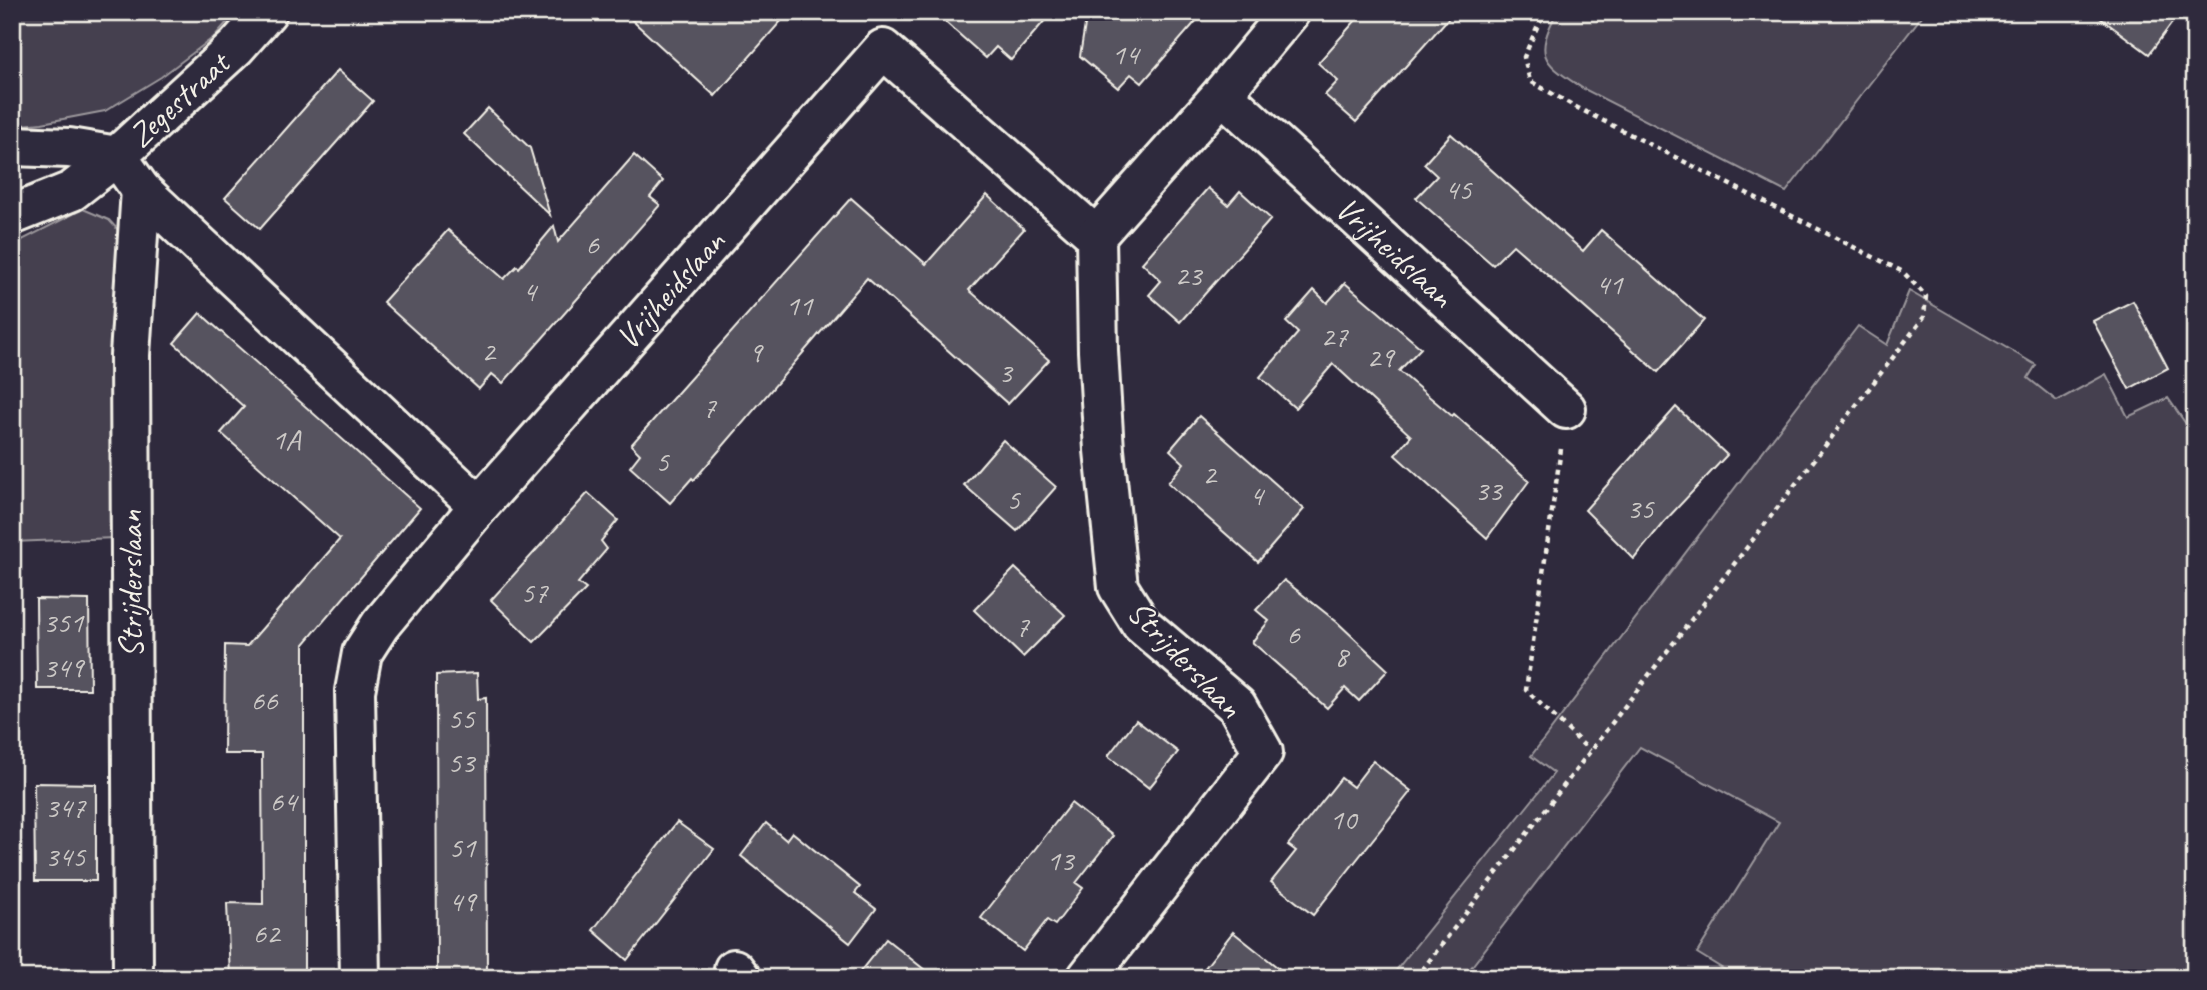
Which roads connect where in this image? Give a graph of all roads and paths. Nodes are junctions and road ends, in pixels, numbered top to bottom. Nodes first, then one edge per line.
1 (267, 12) edge
2 (1290, 12) edge
3 (1548, 12) edge
4 (1222, 94) junction
5 (12, 146) edge
6 (117, 156) junction
7 (141, 190) junction
8 (12, 215) edge
9 (1096, 236) junction
10 (1566, 409) joint
11 (479, 506) junction
12 (1590, 751) junction
13 (133, 978) edge
14 (360, 978) edge
15 (1087, 978) edge
16 (1416, 978) edge

1 - 6 street, Zegestraat
2 - 4 street
3 - 12 path
4 - 9 street
4 - 10 street, Vrijheidslaan
5 - 6 street, Zegestraat
6 - 7 street
6 - 8 street, Zegestraat
7 - 11 street
7 - 13 street, Strijderslaan
9 - 11 street, Vrijheidslaan
9 - 15 street, Strijderslaan
10 - 12 path
11 - 14 street
12 - 16 path

